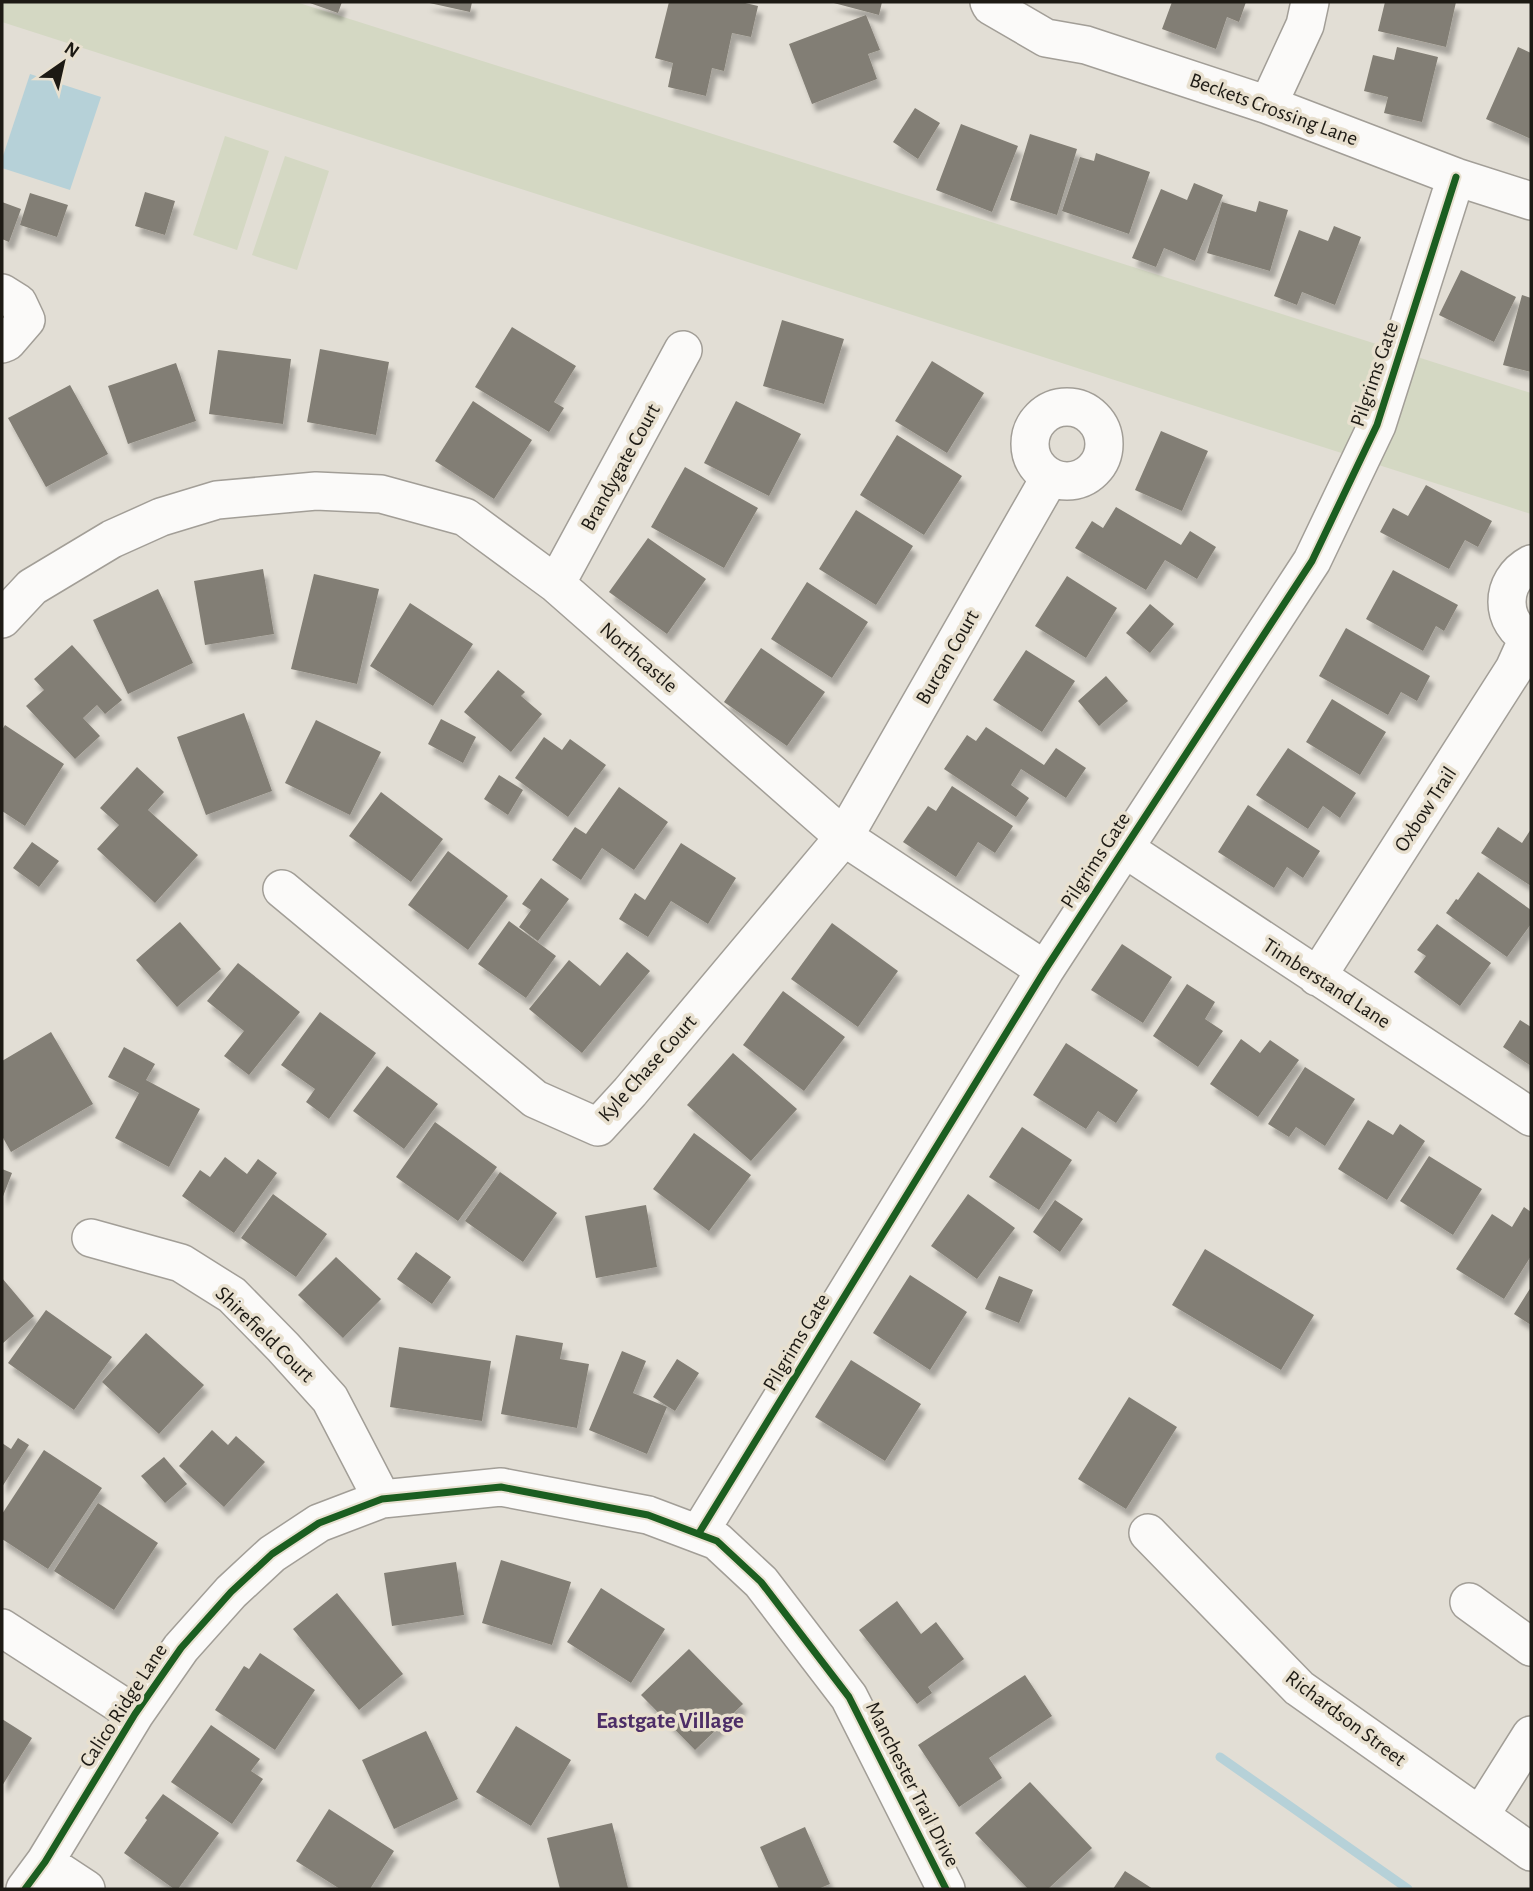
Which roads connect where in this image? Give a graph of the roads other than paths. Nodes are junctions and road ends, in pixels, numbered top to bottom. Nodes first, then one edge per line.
1 (1310, 2) edge
2 (1003, 12) edge
3 (1268, 105) junction
4 (1457, 177) junction
5 (1531, 201) edge
6 (2, 293) edge
7 (2, 344) edge
8 (683, 350) dead end
9 (1050, 477) dead end
10 (1531, 564) edge
11 (556, 583) junction
12 (2, 619) edge
13 (1529, 639) edge
14 (844, 837) junction
15 (1124, 848) junction
16 (282, 889) dead end
17 (1045, 970) junction
18 (1317, 977) junction
19 (1531, 1117) edge
20 (91, 1238) dead end
21 (382, 1499) junction
22 (699, 1533) junction
23 (1148, 1533) dead end
24 (1469, 1602) dead end
25 (2, 1629) edge
26 (1531, 1647) edge
27 (135, 1714) junction
28 (1531, 1735) edge
29 (1480, 1816) junction
30 (1531, 1852) edge
31 (35, 1876) edge
32 (86, 1889) edge
33 (946, 1889) edge

1 - 3 street
2 - 3 street, Beckets Crossing Lane
3 - 4 street, Beckets Crossing Lane
4 - 5 street, Beckets Crossing Lane
4 - 15 street, Pilgrims Gate
6 - 7 street
8 - 11 street, Brandygate Court
9 - 14 street, Burcan Court
10 - 13 street, Oxbow Trail
11 - 12 street, Northcastle
11 - 14 street, Northcastle
13 - 18 street, Oxbow Trail
14 - 16 street, Kyle Chase Court
14 - 17 street, Northcastle
15 - 17 street, Pilgrims Gate
15 - 18 street, Timberstand Lane
17 - 22 street, Pilgrims Gate
18 - 19 street, Timberstand Lane
20 - 21 street, Shirefield Court
21 - 22 street, Manchester Trail Drive
21 - 27 street, Calico Ridge Lane
22 - 33 street, Manchester Trail Drive
23 - 29 street, Richardson Street
24 - 26 street
25 - 27 street
27 - 31 street, Calico Ridge Lane
28 - 29 street
29 - 30 street, Richardson Street
31 - 32 street

